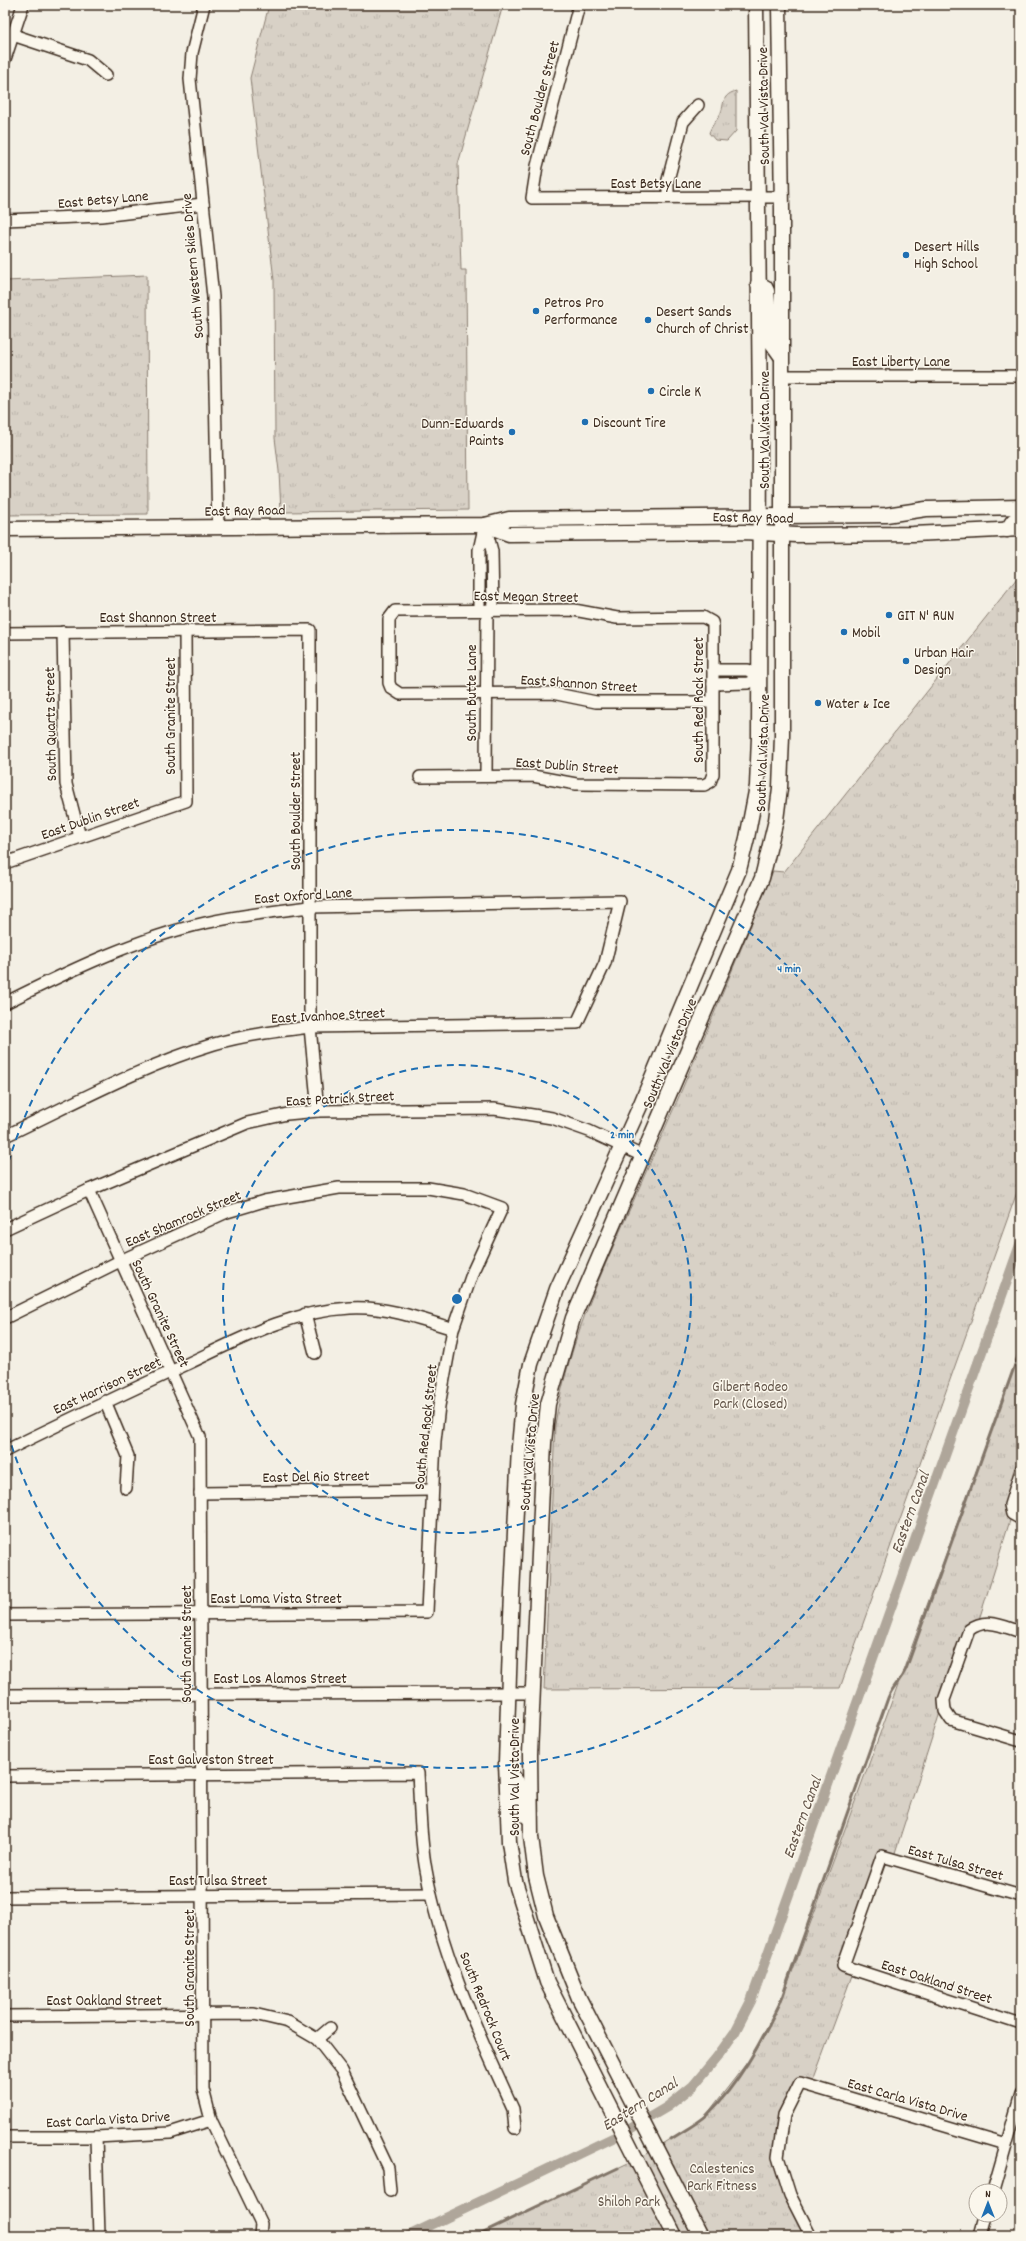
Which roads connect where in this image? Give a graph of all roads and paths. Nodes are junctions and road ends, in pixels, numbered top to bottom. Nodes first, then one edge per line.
1 (23, 5) edge
2 (204, 5) edge
3 (579, 5) edge
4 (756, 5) edge
5 (779, 5) edge
6 (13, 34) junction
7 (5, 59) edge
8 (106, 75) dead end
9 (698, 104) dead end
10 (758, 196) junction
11 (782, 197) junction
12 (532, 198) joint
13 (668, 198) junction
14 (203, 204) junction
15 (5, 220) edge
16 (758, 284) junction
17 (781, 356) junction
18 (781, 376) junction
19 (1021, 376) edge
20 (1021, 506) edge
21 (1021, 516) edge
22 (760, 517) junction
23 (781, 517) junction
24 (485, 525) junction
25 (218, 528) junction
26 (5, 529) edge
27 (1021, 529) edge
28 (1007, 530) junction
29 (759, 533) junction
30 (781, 534) junction
31 (486, 610) junction
32 (708, 619) joint
33 (310, 630) joint
34 (185, 631) junction
35 (63, 632) junction
36 (5, 633) edge
37 (713, 670) junction
38 (759, 678) junction
39 (782, 678) junction
40 (713, 684) junction
41 (395, 691) joint
42 (486, 693) junction
43 (713, 702) junction
44 (486, 776) junction
45 (420, 777) dead end
46 (710, 782) joint
47 (186, 801) joint
48 (80, 837) junction
49 (5, 863) edge
50 (310, 907) junction
51 (717, 924) junction
52 (740, 932) junction
53 (5, 1003) edge
54 (577, 1023) joint
55 (310, 1027) junction
56 (318, 1111) junction
57 (5, 1136) edge
58 (622, 1146) junction
59 (644, 1156) junction
60 (89, 1190) junction
61 (502, 1208) joint
62 (5, 1229) edge
63 (120, 1261) junction
64 (305, 1314) junction
65 (5, 1318) edge
66 (453, 1329) junction
67 (315, 1353) dead end
68 (172, 1371) junction
69 (105, 1401) junction
70 (5, 1451) edge
71 (1021, 1470) edge
72 (126, 1488) dead end
73 (432, 1490) junction
74 (200, 1493) junction
75 (1021, 1519) edge
76 (427, 1612) joint
77 (200, 1614) junction
78 (5, 1615) edge
79 (1021, 1632) edge
80 (201, 1693) junction
81 (508, 1693) junction
82 (532, 1693) junction
83 (5, 1695) edge
84 (1021, 1741) edge
85 (506, 1767) junction
86 (418, 1773) joint
87 (201, 1774) junction
88 (5, 1776) edge
89 (530, 1820) junction
90 (515, 1881) junction
91 (431, 1894) junction
92 (204, 1895) junction
93 (1021, 1896) edge
94 (5, 1897) edge
95 (554, 1937) junction
96 (844, 1966) joint
97 (204, 2015) junction
98 (5, 2016) edge
99 (1021, 2024) edge
100 (330, 2028) dead end
101 (317, 2039) junction
102 (1021, 2094) edge
103 (211, 2120) junction
104 (515, 2128) dead end
105 (5, 2137) edge
106 (96, 2137) junction
107 (1006, 2144) junction
108 (995, 2183) edge
109 (390, 2191) dead end
110 (984, 2223) edge
111 (99, 2236) edge
112 (260, 2236) edge
113 (675, 2236) edge
114 (701, 2236) edge
115 (812, 2236) edge
116 (980, 2236) edge

1 - 6 street
2 - 14 street, South Western Skies Drive
3 - 12 street, South Boulder Street
4 - 10 main road, South Val Vista Drive
5 - 11 main road, South Val Vista Drive
6 - 7 street
6 - 8 street
9 - 13 street
10 - 11 street, East Betsy Lane
10 - 13 street, East Betsy Lane
10 - 16 main road, South Val Vista Drive
11 - 17 main road, South Val Vista Drive
12 - 13 street, East Betsy Lane
14 - 15 street, East Betsy Lane
14 - 25 street, South Western Skies Drive
16 - 17 main road
16 - 22 main road, South Val Vista Drive
17 - 18 main road, South Val Vista Drive
18 - 19 street, East Liberty Lane
18 - 23 main road, South Val Vista Drive
20 - 23 main road, East Ray Road
21 - 28 main road
22 - 23 main road, East Ray Road
22 - 24 main road, East Ray Road
22 - 29 main road, South Val Vista Drive
23 - 30 main road, South Val Vista Drive
24 - 25 main road, East Ray Road
24 - 29 main road, East Ray Road
24 - 31 street, South Butte Lane
25 - 26 main road, East Ray Road
27 - 28 main road, East Ray Road
28 - 30 main road, East Ray Road
29 - 30 main road, East Ray Road
29 - 38 main road, South Val Vista Drive
30 - 39 main road, South Val Vista Drive
31 - 32 street, East Megan Street
31 - 41 street, East Megan Street
31 - 42 street, South Butte Lane
32 - 37 street, South Red Rock Street
33 - 34 street, East Shannon Street
33 - 50 street, South Boulder Street
34 - 35 street, East Shannon Street
34 - 47 street, South Granite Street
35 - 36 street, East Shannon Street
35 - 48 street, South Quartz Street
37 - 38 street
37 - 40 street, South Red Rock Street
38 - 39 main road
38 - 40 street
38 - 51 main road, South Val Vista Drive
39 - 52 main road, South Val Vista Drive
40 - 43 street, South Red Rock Street
41 - 42 street, East Shannon Street
42 - 43 street, East Shannon Street
42 - 44 street, South Butte Lane
43 - 46 street, South Red Rock Street
44 - 45 street, East Dublin Street
44 - 46 street, East Dublin Street
47 - 48 street, East Dublin Street
48 - 49 street, East Dublin Street
50 - 53 street, East Oxford Lane
50 - 54 street, East Oxford Lane
50 - 55 street, South Boulder Street
51 - 52 main road
51 - 58 main road, South Val Vista Drive
52 - 59 main road, South Val Vista Drive
54 - 55 street, East Ivanhoe Street
55 - 56 street, South Boulder Street
55 - 57 street, East Ivanhoe Street
56 - 58 street, East Patrick Street
56 - 60 street, East Patrick Street
58 - 59 street, East Patrick Street
58 - 81 main road, South Val Vista Drive
59 - 82 main road, South Val Vista Drive
60 - 62 street, East Patrick Street
60 - 63 street, South Granite Street
61 - 63 street, East Shamrock Street
61 - 66 street, South Red Rock Street
63 - 65 street, East Shamrock Street
63 - 68 street, South Granite Street
64 - 66 street, East Harrison Street
64 - 67 street
64 - 68 street, East Harrison Street
66 - 73 street, South Red Rock Street
68 - 69 street, East Harrison Street
68 - 74 street, South Granite Street
69 - 70 street, East Harrison Street
69 - 72 street
71 - 75 street
73 - 74 street, East Del Rio Street
73 - 76 street, South Red Rock Street
74 - 77 street, South Granite Street
76 - 77 street, East Loma Vista Street
77 - 78 street, East Loma Vista Street
77 - 80 street, South Granite Street
79 - 84 street
80 - 81 street, East Los Alamos Street
80 - 83 street, East Los Alamos Street
80 - 87 street, South Granite Street
81 - 82 street, East Los Alamos Street
81 - 85 main road, South Val Vista Drive
82 - 89 main road, South Val Vista Drive
85 - 89 main road
85 - 90 main road, South Val Vista Drive
86 - 87 street, East Galveston Street
86 - 91 street, South Redrock Court
87 - 88 street, East Galveston Street
87 - 92 street, South Granite Street
89 - 95 main road, South Val Vista Drive
90 - 95 main road
90 - 113 main road, South Val Vista Drive
91 - 92 street, East Tulsa Street
91 - 104 street, South Redrock Court
92 - 94 street, East Tulsa Street
92 - 97 street, South Granite Street
93 - 96 street, East Tulsa Street
95 - 114 main road, South Val Vista Drive
96 - 99 street, East Oakland Street
97 - 98 street, East Oakland Street
97 - 101 street, East Oakland Street
97 - 103 street, South Granite Street
100 - 101 street
101 - 109 street
102 - 107 street
103 - 106 street, East Carla Vista Drive
103 - 112 street, South Granite Street
105 - 106 street, East Carla Vista Drive
106 - 111 street
107 - 108 street
107 - 115 street, East Carla Vista Drive
110 - 116 street

